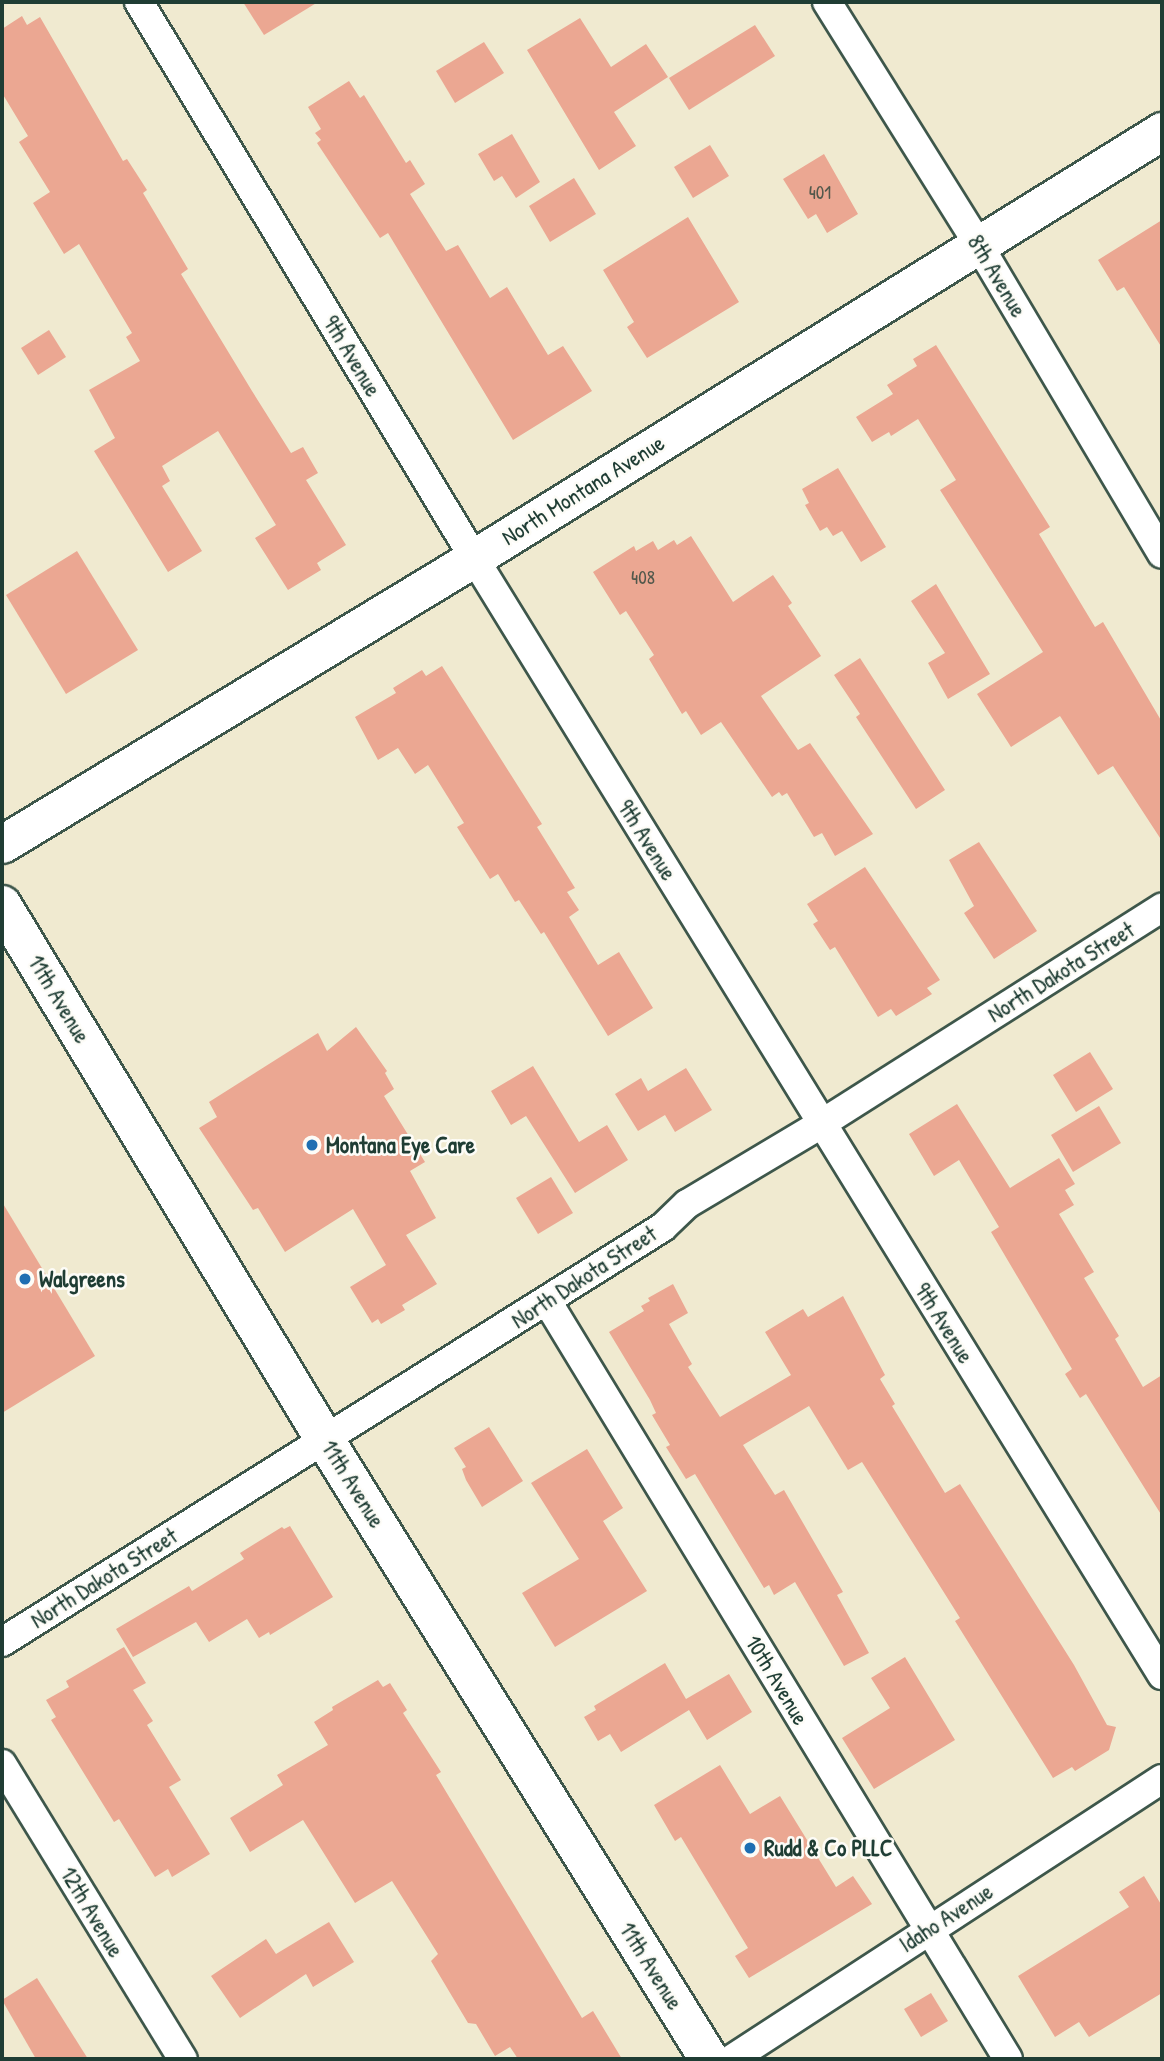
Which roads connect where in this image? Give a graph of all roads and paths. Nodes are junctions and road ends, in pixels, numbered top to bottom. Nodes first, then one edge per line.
1 (139, 2) edge
2 (827, 2) edge
3 (1162, 131) edge
4 (978, 244) junction
5 (1162, 554) edge
6 (474, 558) junction
7 (2, 844) edge
8 (2, 905) edge
9 (1162, 908) edge
10 (821, 1124) junction
11 (547, 1301) junction
12 (325, 1440) junction
13 (2, 1642) edge
14 (1162, 1675) edge
15 (2, 1764) edge
16 (1162, 1779) edge
17 (928, 1929) junction
18 (183, 2059) edge
19 (709, 2059) edge
20 (732, 2059) edge
21 (1008, 2059) edge

1 - 6 street, 9th Avenue
2 - 4 street, 8th Avenue
3 - 4 street, North Montana Avenue
4 - 5 street, 8th Avenue
4 - 6 street, North Montana Avenue
6 - 7 street, North Montana Avenue
6 - 10 street, 9th Avenue
8 - 12 main road, 11th Avenue
9 - 10 street, North Dakota Street
10 - 11 street, North Dakota Street
10 - 14 street, 9th Avenue
11 - 12 street, North Dakota Street
11 - 17 street, 10th Avenue
12 - 13 street, North Dakota Street
12 - 19 main road, 11th Avenue
15 - 18 street, 12th Avenue
16 - 17 street, Idaho Avenue
17 - 20 street, Idaho Avenue
17 - 21 street, 10th Avenue

